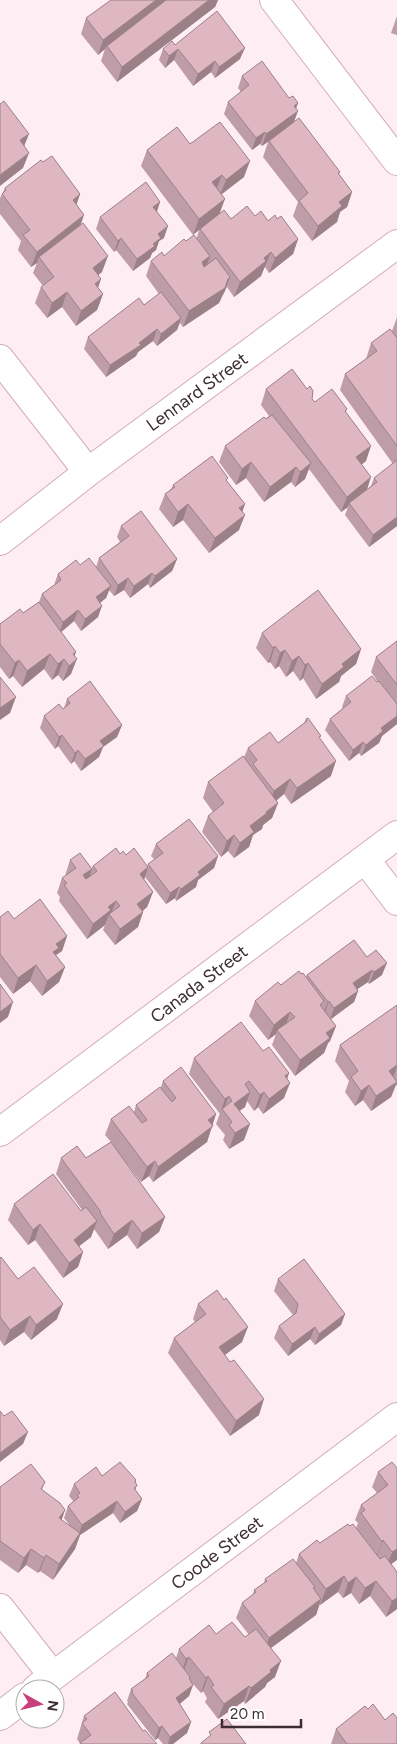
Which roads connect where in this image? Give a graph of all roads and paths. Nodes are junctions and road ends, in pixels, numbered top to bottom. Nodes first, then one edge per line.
1 (274, 0) edge
2 (397, 162) edge
3 (397, 244) edge
4 (0, 359) edge
5 (88, 472) junction
6 (0, 542) edge
7 (397, 835) edge
8 (365, 859) junction
9 (397, 901) edge
10 (0, 1132) edge
11 (397, 1417) edge
12 (0, 1608) edge
13 (42, 1679) edge
14 (49, 1679) edge
15 (15, 1705) edge
16 (0, 1716) edge

1 - 2 street
3 - 5 street, Lennard Street
4 - 5 street
5 - 6 street, Lennard Street
7 - 8 street, Canada Street
8 - 9 street
8 - 10 street, Canada Street
11 - 14 street, Coode Street
12 - 13 street
15 - 16 street

